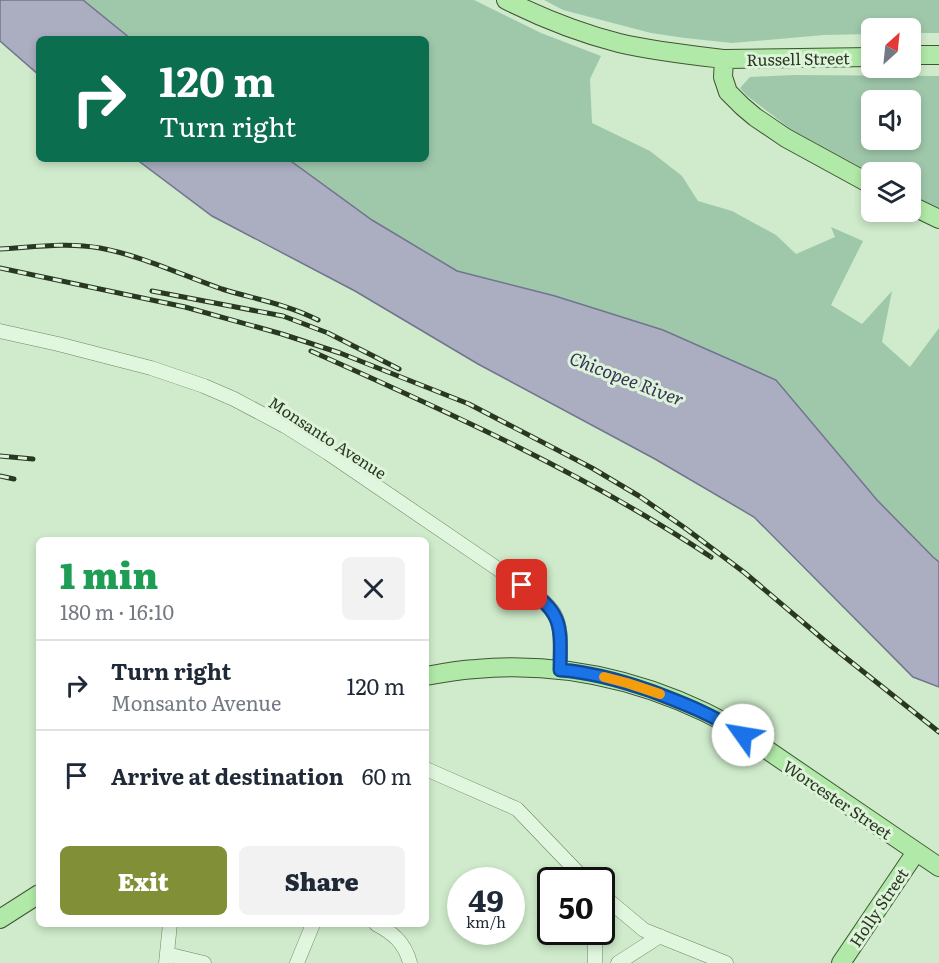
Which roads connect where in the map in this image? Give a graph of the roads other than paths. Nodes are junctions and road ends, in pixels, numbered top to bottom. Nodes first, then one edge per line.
1 (506, 0) edge
2 (921, 55) edge
3 (939, 55) edge
4 (861, 57) edge
5 (724, 59) junction
6 (861, 178) edge
7 (921, 210) edge
8 (939, 219) edge
9 (0, 331) edge
10 (560, 670) junction
11 (429, 676) edge
12 (429, 770) edge
13 (916, 852) junction
14 (571, 867) edge
15 (939, 867) edge
16 (36, 896) edge
17 (615, 906) edge
18 (0, 920) edge
19 (170, 927) edge
20 (312, 927) edge
21 (382, 927) edge
22 (660, 936) junction
23 (595, 945) edge
24 (167, 958) edge
25 (204, 963) edge
26 (297, 963) edge
27 (410, 963) edge
28 (595, 963) edge
29 (618, 963) edge
30 (726, 963) edge
31 (841, 963) edge

1 - 5 main road, Russell Street
2 - 3 main road
4 - 5 main road, Russell Street
5 - 6 main road
7 - 8 main road
9 - 10 street, Monsanto Avenue
10 - 11 main road, Worcester Street
10 - 13 main road, Worcester Street
12 - 14 street
13 - 15 main road, Worcester Street
13 - 31 main road, Holly Street
16 - 18 main road
17 - 22 street
19 - 24 street
20 - 26 street
21 - 27 street
22 - 29 street
22 - 30 street
23 - 28 street
24 - 25 street

